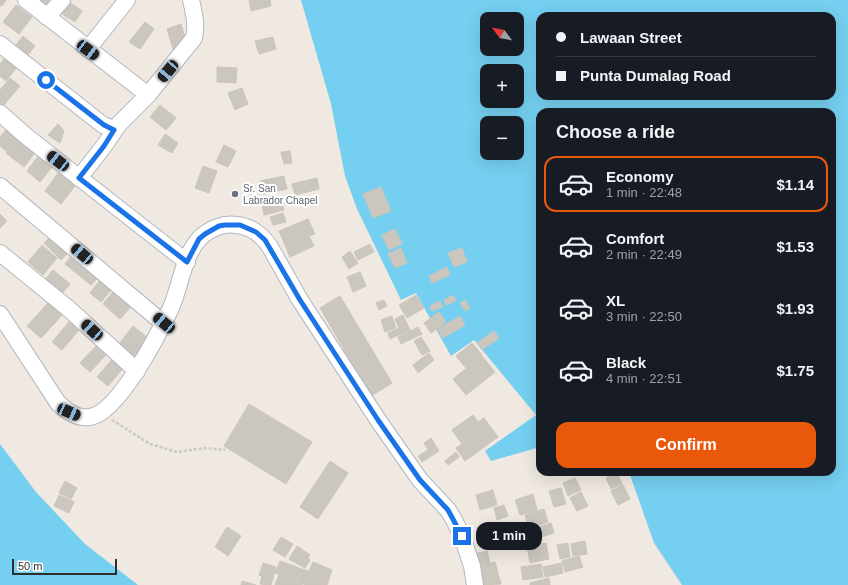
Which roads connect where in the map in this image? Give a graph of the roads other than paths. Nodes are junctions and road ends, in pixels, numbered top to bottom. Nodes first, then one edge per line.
1 (26, 0) edge
2 (62, 0) edge
3 (127, 0) edge
4 (191, 0) edge
5 (47, 17) junction
6 (0, 44) edge
7 (88, 50) junction
8 (148, 95) junction
9 (0, 113) edge
10 (114, 130) junction
11 (79, 178) junction
12 (0, 186) edge
13 (0, 253) edge
14 (187, 262) junction
15 (0, 314) edge
16 (164, 323) junction
17 (137, 371) junction
18 (476, 585) edge

1 - 5 street
2 - 5 street
3 - 7 street
4 - 8 street
5 - 7 street
6 - 10 street
7 - 8 street
8 - 10 street
9 - 11 street
10 - 11 street
11 - 14 street
12 - 16 street
13 - 17 street
14 - 16 street
14 - 18 street
15 - 17 street
16 - 17 street

